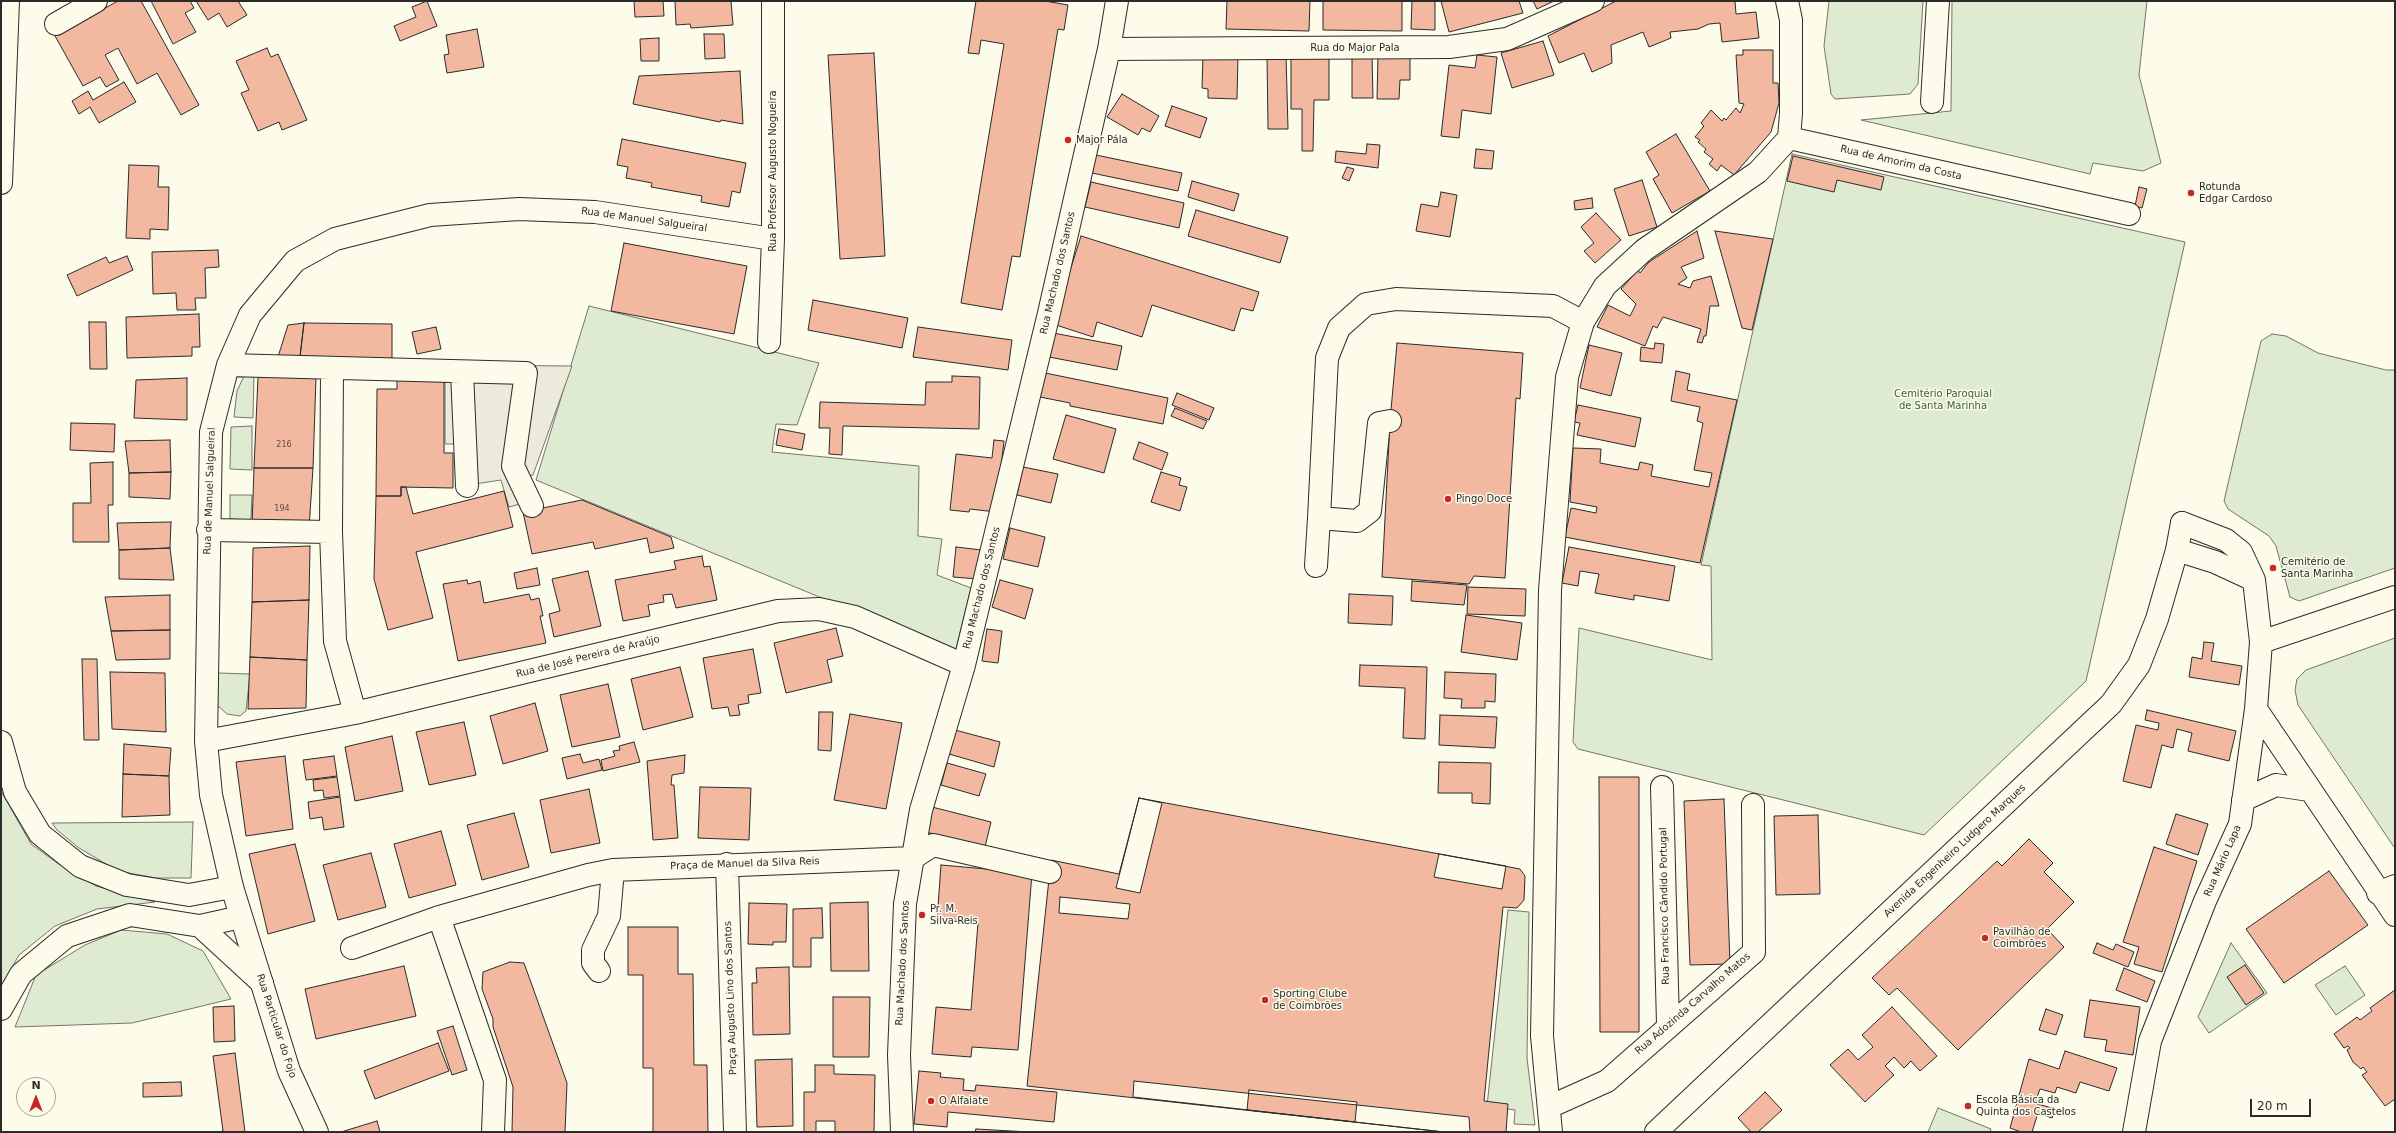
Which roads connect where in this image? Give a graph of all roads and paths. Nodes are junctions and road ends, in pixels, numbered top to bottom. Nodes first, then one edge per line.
1 (8, 1) edge
2 (96, 1) edge
3 (773, 1) edge
4 (1117, 1) edge
5 (1593, 1) edge
6 (1938, 1) edge
7 (1791, 7) edge
8 (56, 24) dead end
9 (1109, 49) junction
10 (1932, 102) dead end
11 (1789, 138) junction
12 (1, 183) edge
13 (2129, 214) dead end
14 (773, 238) junction
15 (1583, 322) junction
16 (769, 342) dead end
17 (228, 365) junction
18 (332, 369) junction
19 (462, 372) junction
20 (1390, 421) dead end
21 (467, 486) dead end
22 (532, 506) dead end
23 (1319, 518) junction
24 (2182, 523) joint
25 (208, 530) junction
26 (331, 532) junction
27 (2177, 550) junction
28 (1316, 566) dead end
29 (2254, 580) junction
30 (2395, 597) edge
31 (2261, 642) junction
32 (964, 665) junction
33 (2256, 709) junction
34 (355, 713) junction
35 (206, 741) junction
36 (1, 742) edge
37 (1662, 787) dead end
38 (2309, 790) junction
39 (2243, 800) junction
40 (1753, 805) dead end
41 (913, 858) junction
42 (727, 864) junction
43 (613, 870) junction
44 (1050, 872) dead end
45 (232, 887) junction
46 (2387, 889) edge
47 (2395, 915) edge
48 (241, 917) junction
49 (439, 917) junction
50 (200, 926) junction
51 (352, 948) dead end
52 (599, 971) dead end
53 (259, 973) junction
54 (1, 1009) edge
55 (1668, 1025) junction
56 (1549, 1107) junction
57 (317, 1132) edge
58 (493, 1132) edge
59 (734, 1132) edge
60 (902, 1132) edge
61 (1551, 1132) edge
62 (1656, 1132) edge
63 (2134, 1132) edge

1 - 12 main road
2 - 8 main road
3 - 14 main road, Rua Professor Augusto Nogueira
4 - 9 main road, Rua Machado dos Santos
5 - 9 main road, Rua do Major Pala
6 - 10 main road
7 - 11 main road
9 - 32 main road, Rua Machado dos Santos
11 - 13 main road, Rua de Amorim da Costa
11 - 15 main road
14 - 16 main road, Rua Professor Augusto Nogueira
14 - 17 main road, Rua de Manuel Salgueiral
15 - 23 main road
15 - 56 main road
17 - 18 main road
17 - 25 main road, Rua de Manuel Salgueiral
18 - 19 main road
18 - 26 main road
19 - 21 main road
19 - 22 main road
20 - 23 main road
23 - 28 main road
24 - 27 main road, Avenida Engenheiro Ludgero Marques
24 - 29 main road, Rua Mário Lapa
25 - 26 main road
25 - 35 main road, Rua de Manuel Salgueiral
26 - 34 main road
27 - 29 main road
27 - 62 main road, Avenida Engenheiro Ludgero Marques
29 - 31 main road, Rua Mário Lapa
30 - 31 main road
31 - 33 main road, Rua Mário Lapa
32 - 34 main road, Rua de José Pereira de Araújo
32 - 41 main road, Rua Machado dos Santos
33 - 38 main road
33 - 39 main road, Rua Mário Lapa
34 - 35 main road, Rua de José Pereira de Araújo
35 - 45 main road, Rua de Manuel Salgueiral
36 - 45 main road
37 - 55 main road, Rua Francisco Cândido Portugal
38 - 39 main road
38 - 46 main road
39 - 63 main road, Rua Mário Lapa
40 - 55 main road, Rua Adozinda Carvalho Matos
41 - 42 main road, Praça de Manuel da Silva Reis
41 - 44 main road
41 - 60 main road, Rua Machado dos Santos
42 - 43 main road, Praça de Manuel da Silva Reis
42 - 59 main road, Praça Augusto Lino dos Santos
43 - 49 main road, Praça de Manuel da Silva Reis
43 - 52 main road
45 - 48 main road, Rua de Manuel Salgueiral
46 - 47 main road
48 - 50 main road
48 - 53 main road, Rua de Manuel Salgueiral
49 - 51 main road, Praça de Manuel da Silva Reis
49 - 58 main road
50 - 53 main road
50 - 54 main road
53 - 57 main road, Rua Particular do Fojo
55 - 56 main road, Rua Adozinda Carvalho Matos
56 - 61 main road

